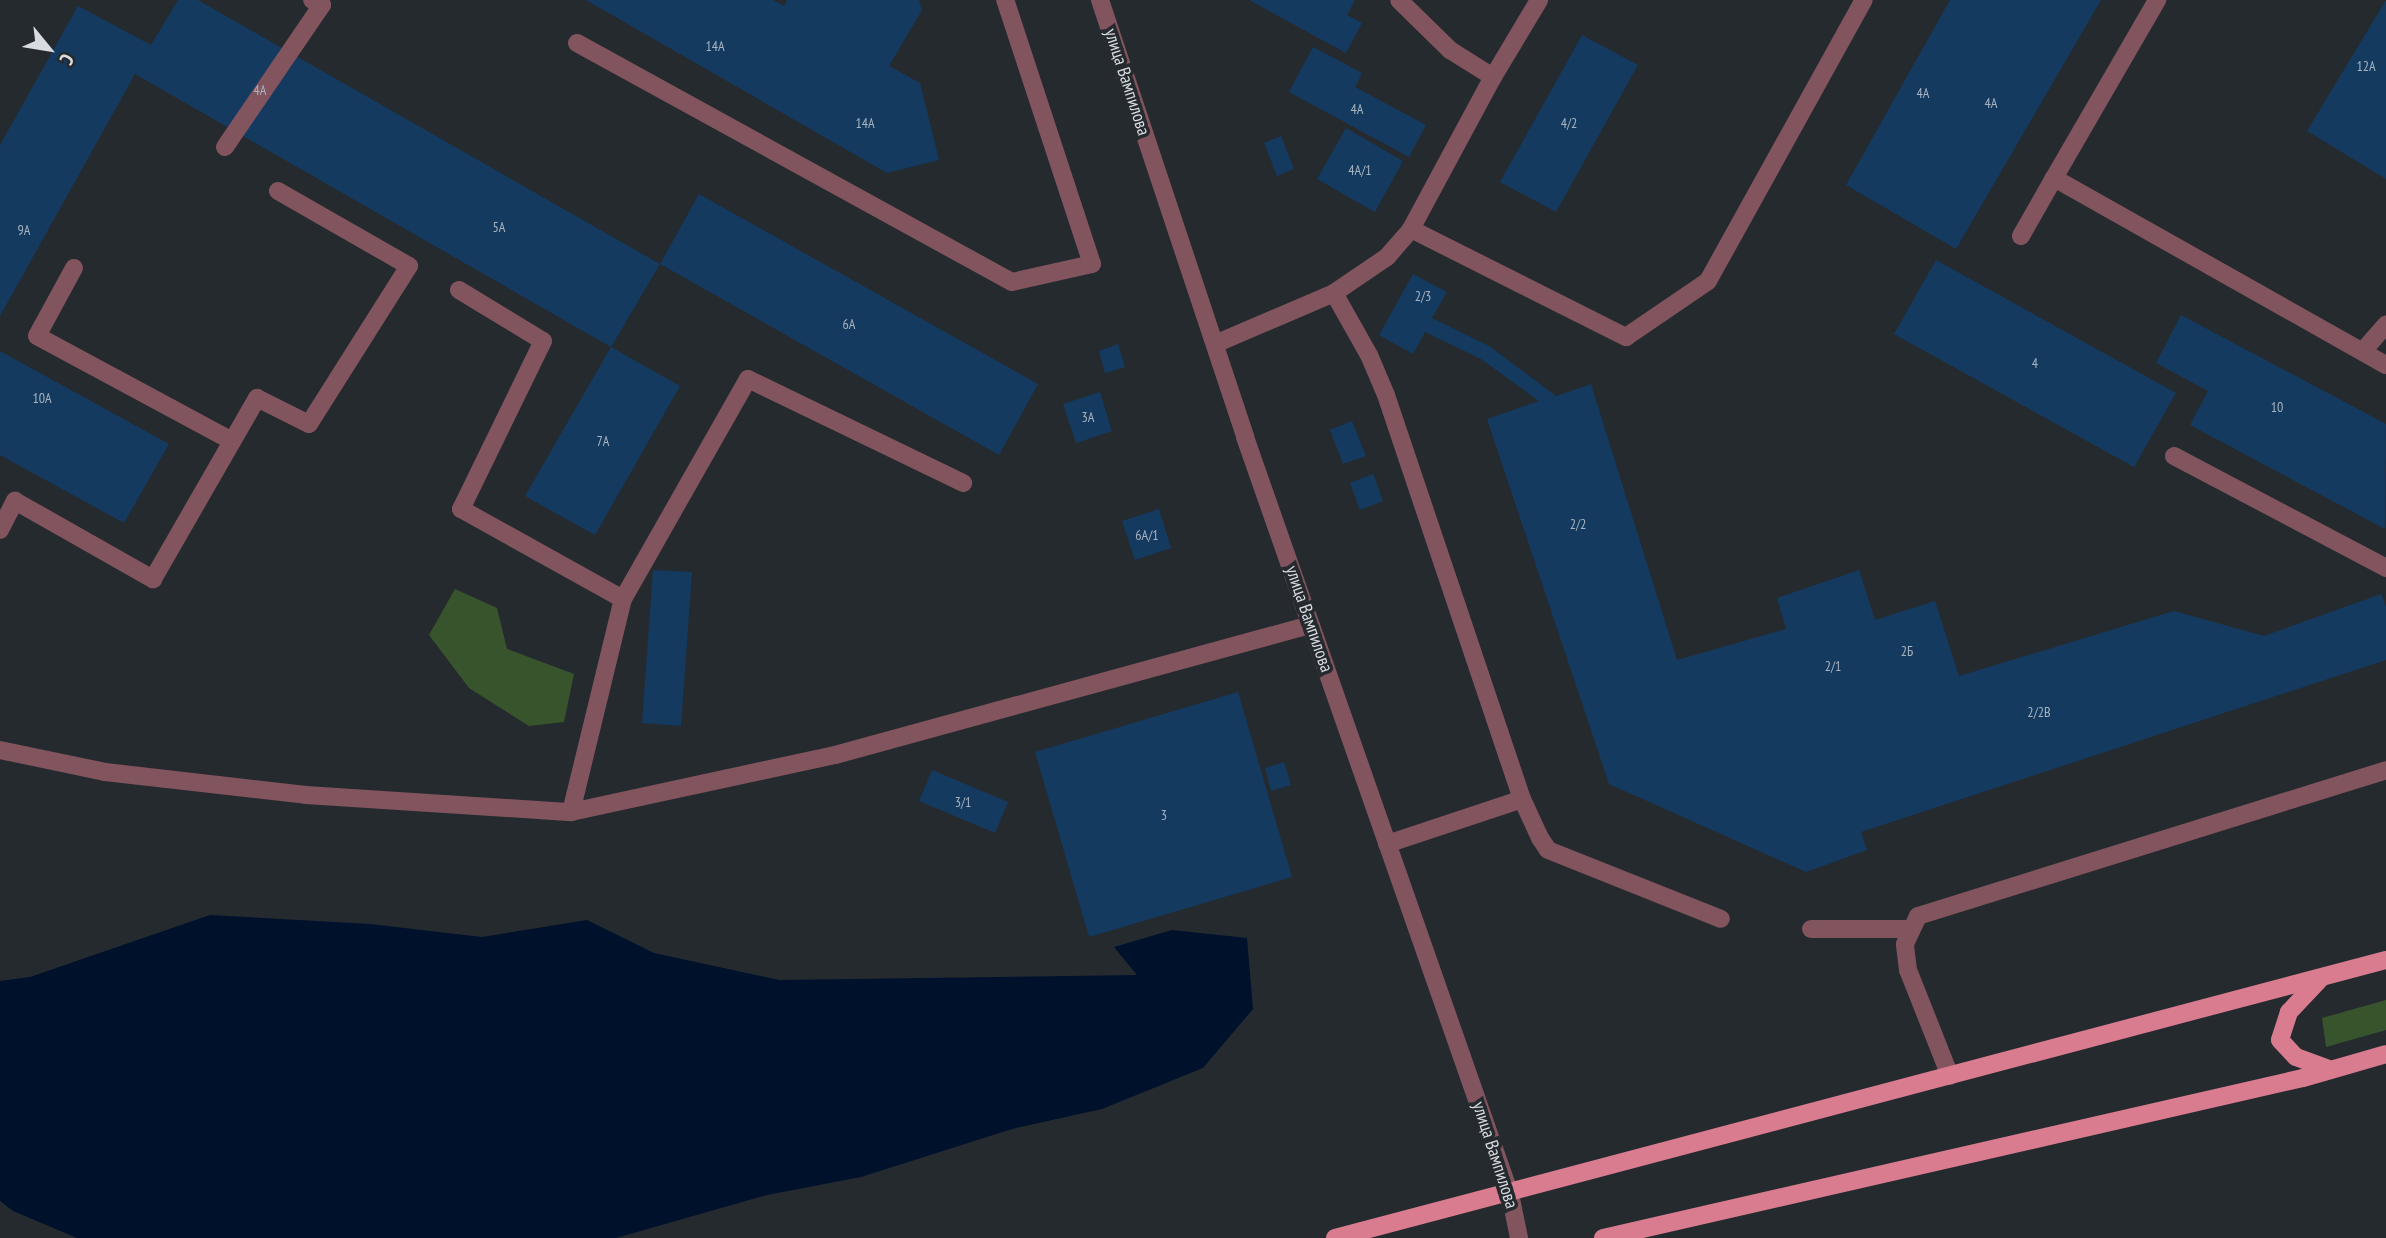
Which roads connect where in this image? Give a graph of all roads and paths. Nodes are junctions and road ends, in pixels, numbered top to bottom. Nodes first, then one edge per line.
1 (312, 0) edge
2 (1004, 0) edge
3 (1100, 0) edge
4 (1399, 0) edge
5 (1539, 0) edge
6 (1864, 0) edge
7 (2157, 0) edge
8 (577, 43) dead end
9 (1493, 77) junction
10 (225, 147) dead end
11 (2054, 178) junction
12 (278, 191) dead end
13 (1411, 229) junction
14 (2021, 236) dead end
15 (74, 268) dead end
16 (459, 290) dead end
17 (1334, 293) junction
18 (2386, 324) edge
19 (1214, 344) junction
20 (2363, 351) junction
21 (2386, 365) edge
22 (232, 441) junction
23 (2174, 456) dead end
24 (963, 483) dead end
25 (0, 530) edge
26 (2386, 568) edge
27 (622, 599) junction
28 (1311, 625) junction
29 (0, 750) edge
30 (2386, 770) edge
31 (1522, 799) junction
32 (571, 812) junction
33 (1387, 844) junction
34 (1721, 919) dead end
35 (1811, 929) dead end
36 (1909, 929) junction
37 (2386, 960) edge
38 (2321, 978) junction
39 (2386, 1054) edge
40 (2331, 1070) junction
41 (1950, 1076) junction
42 (1510, 1194) junction
43 (1335, 1238) edge
44 (1519, 1238) edge
45 (1603, 1238) edge

1 - 10 street
2 - 8 street
3 - 19 street, улица Вампилова
4 - 9 street
5 - 9 street
6 - 13 street
7 - 11 street
9 - 13 street
11 - 14 street
11 - 20 street
12 - 22 street
13 - 17 street
15 - 22 street
16 - 27 street
17 - 19 street
17 - 31 street
18 - 20 street
19 - 28 street, улица Вампилова
20 - 21 street
22 - 25 street
23 - 26 street
24 - 27 street
27 - 32 street
28 - 32 street
28 - 33 street, улица Вампилова
29 - 32 street
30 - 36 street
31 - 33 street
31 - 34 street
33 - 42 street, улица Вампилова
35 - 36 street
36 - 41 street
37 - 38 main road
38 - 40 main road
38 - 41 main road
39 - 40 main road
40 - 45 main road
41 - 42 main road
42 - 43 main road
42 - 44 street, улица Вампилова

